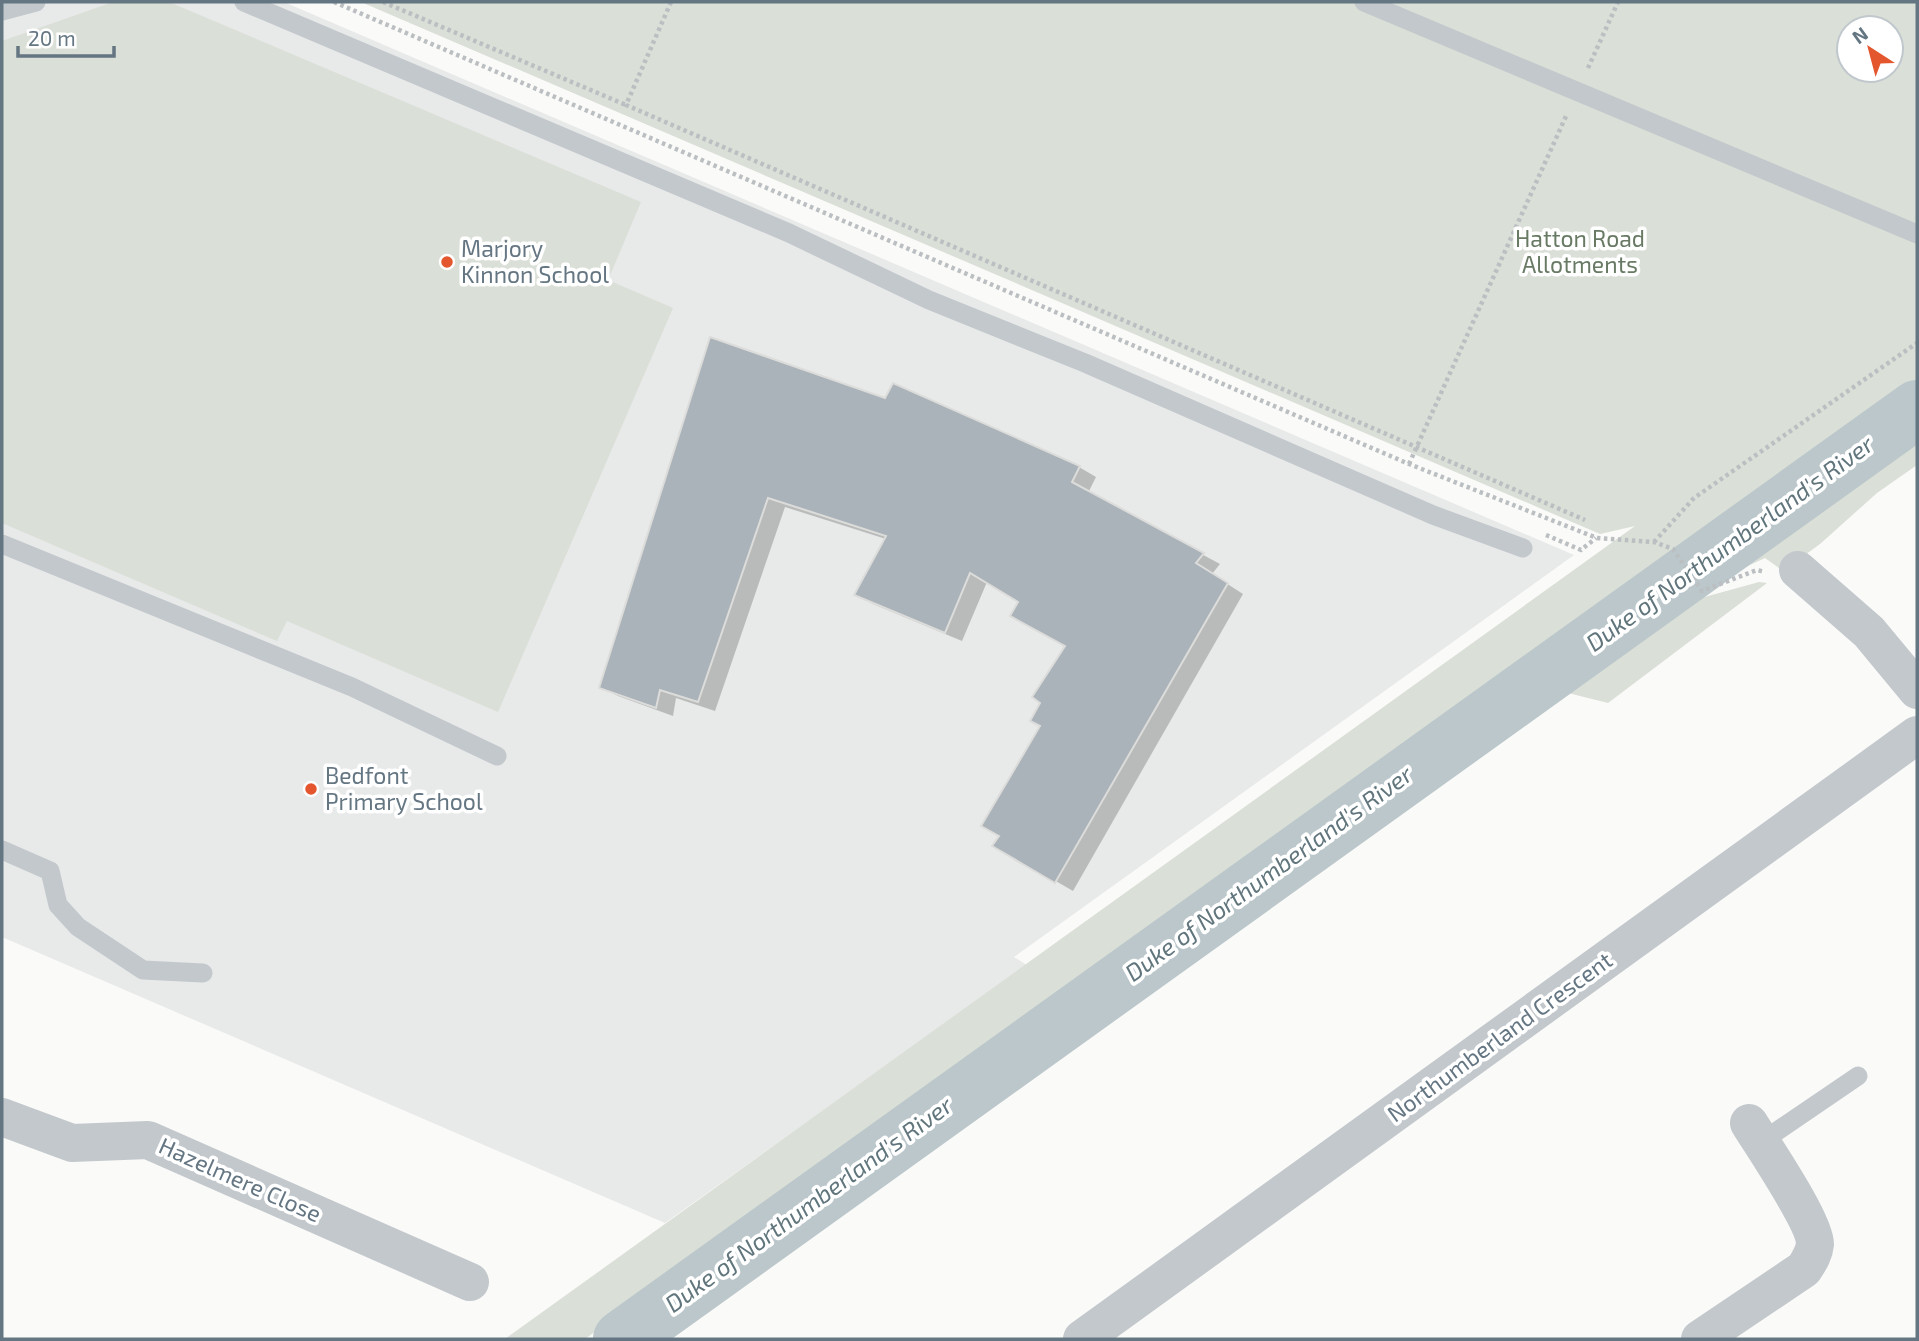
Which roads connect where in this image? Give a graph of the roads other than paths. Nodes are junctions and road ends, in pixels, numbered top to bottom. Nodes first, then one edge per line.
1 (36, 2) edge
2 (244, 2) edge
3 (1364, 2) edge
4 (2, 10) edge
5 (1917, 234) edge
6 (2, 544) edge
7 (1523, 548) dead end
8 (1798, 570) road end
9 (1917, 690) edge
10 (1917, 735) edge
11 (497, 756) dead end
12 (2, 850) edge
13 (203, 973) dead end
14 (1857, 1076) dead end
15 (2, 1117) edge
16 (1755, 1133) joint
17 (470, 1282) dead end
18 (1082, 1339) edge
19 (1700, 1339) edge

1 - 4 lane
2 - 7 lane
3 - 5 lane
6 - 11 lane
8 - 9 street
10 - 18 street, Northumberland Crescent
12 - 13 lane
14 - 16 lane
15 - 17 street, Hazelmere Close
16 - 19 street

